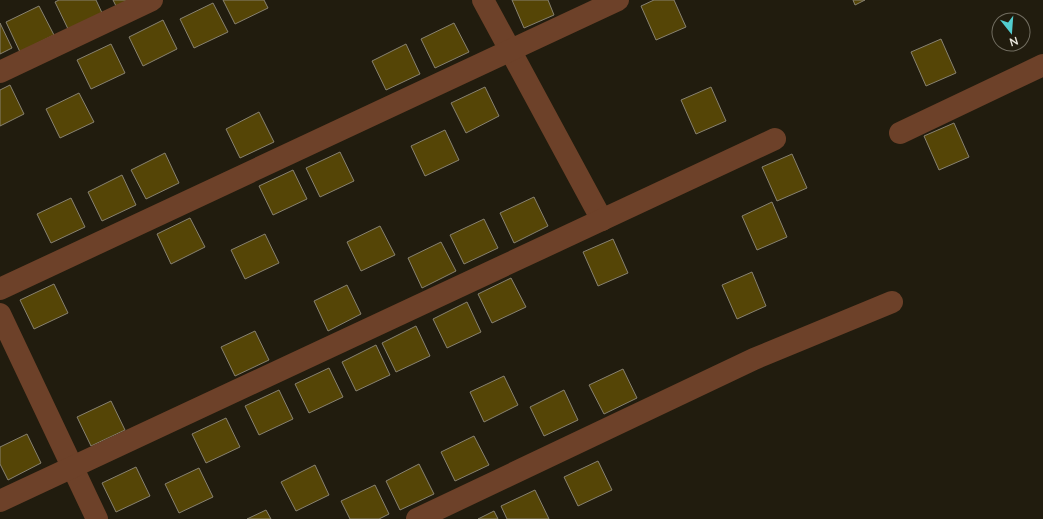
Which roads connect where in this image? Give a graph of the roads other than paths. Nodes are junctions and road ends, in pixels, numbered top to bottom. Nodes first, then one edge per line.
1 (152, 0) edge
2 (483, 0) edge
3 (618, 0) edge
4 (510, 50) junction
5 (1043, 66) edge
6 (0, 72) edge
7 (900, 133) dead end
8 (775, 139) dead end
9 (602, 220) junction
10 (0, 289) edge
11 (892, 302) dead end
12 (0, 314) edge
13 (72, 467) junction
14 (0, 500) edge
15 (97, 519) edge
16 (417, 519) edge

1 - 6 street
2 - 4 street
3 - 4 street
4 - 9 street
4 - 10 street
5 - 7 street
8 - 9 street
9 - 13 street
11 - 16 street
12 - 13 street
13 - 14 street
13 - 15 street

